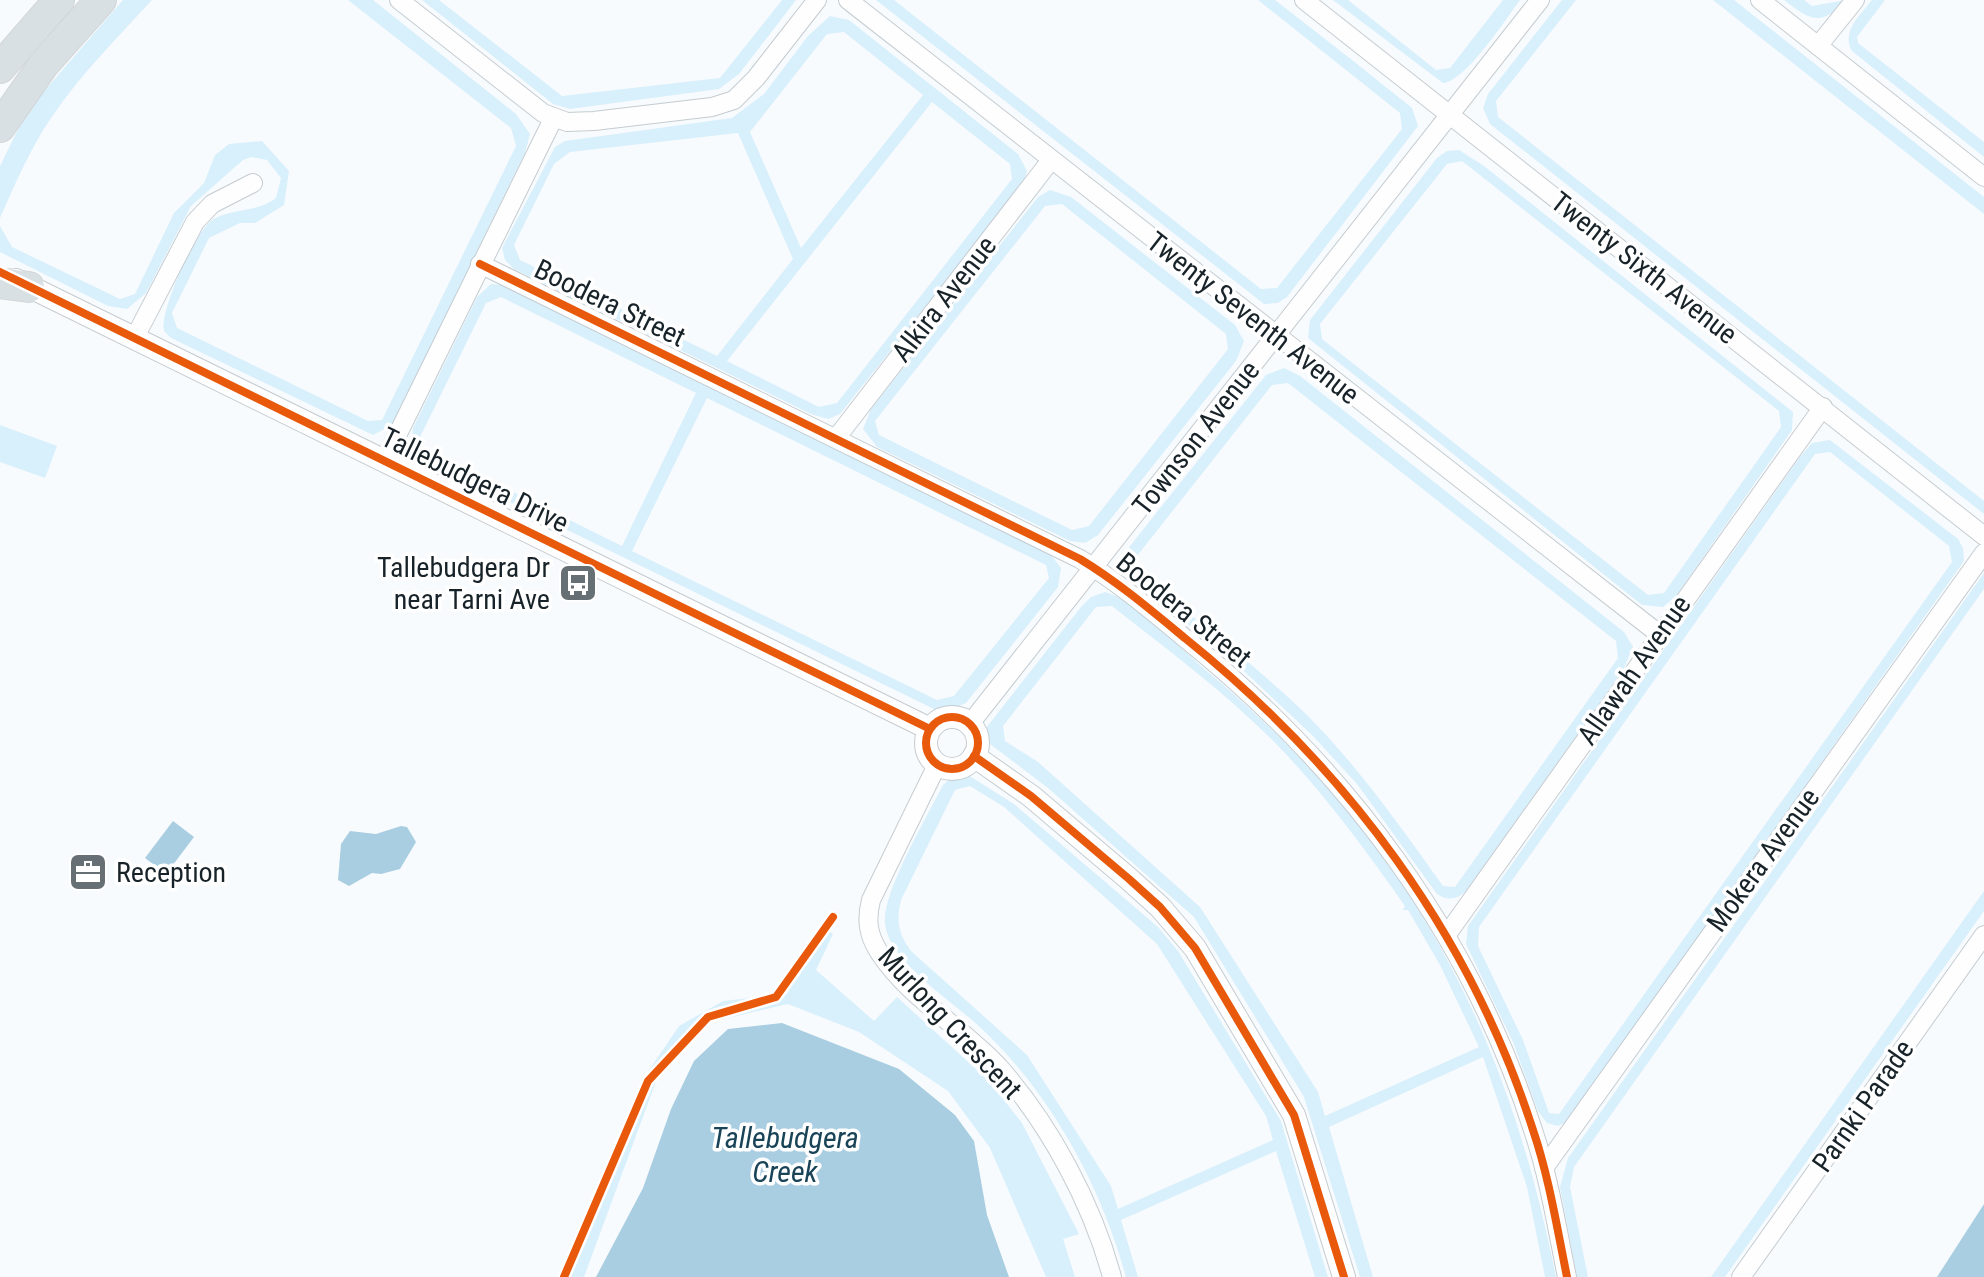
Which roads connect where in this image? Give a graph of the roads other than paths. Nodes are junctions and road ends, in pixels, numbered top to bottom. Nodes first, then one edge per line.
1 (59, 0) edge
2 (101, 0) edge
3 (399, 0) edge
4 (817, 0) edge
5 (848, 0) edge
6 (1304, 0) edge
7 (1540, 0) edge
8 (1760, 0) edge
9 (1855, 0) edge
10 (1818, 46) junction
11 (0, 68) edge
12 (1449, 115) junction
13 (553, 119) junction
14 (0, 127) edge
15 (1051, 160) junction
16 (1984, 177) edge
17 (253, 183) dead end
18 (480, 264) junction
19 (0, 272) edge
20 (14, 285) edge
21 (1275, 337) junction
22 (134, 339) junction
23 (1823, 407) junction
24 (837, 437) junction
25 (385, 460) junction
26 (1984, 536) edge
27 (1984, 553) edge
28 (1095, 567) junction
29 (1659, 634) junction
30 (969, 725) junction
31 (930, 729) junction
32 (974, 756) junction
33 (937, 765) junction
34 (1448, 933) junction
35 (1984, 935) edge
36 (1544, 1168) junction
37 (1112, 1277) edge
38 (1344, 1277) edge
39 (1567, 1277) edge
40 (1741, 1277) edge

1 - 11 highway
2 - 14 highway
3 - 13 street
4 - 13 street
5 - 15 street, Twenty Seventh Avenue
6 - 12 street, Twenty Sixth Avenue
7 - 12 street, Townson Avenue
8 - 10 street
9 - 10 street
10 - 16 street
12 - 21 street, Townson Avenue
12 - 23 street, Twenty Sixth Avenue
13 - 18 street
15 - 21 street, Twenty Seventh Avenue
15 - 24 street, Alkira Avenue
17 - 22 street
18 - 24 street, Boodera Street
18 - 25 street
19 - 20 street, Tallebudgera Drive
20 - 22 street, Tallebudgera Drive
21 - 28 street, Townson Avenue
21 - 29 street, Twenty Seventh Avenue
22 - 25 street, Tallebudgera Drive
23 - 26 street, Twenty Sixth Avenue
23 - 29 street, Allawah Avenue
24 - 28 street, Boodera Street
25 - 31 street, Tallebudgera Drive
27 - 36 street, Mokera Avenue
28 - 30 street, Townson Avenue
28 - 34 street, Boodera Street
29 - 34 street, Allawah Avenue
30 - 31 street
30 - 32 street
31 - 33 street
32 - 33 street
32 - 38 street
33 - 37 street, Murlong Crescent
34 - 36 street, Boodera Street
35 - 40 street, Parnki Parade
36 - 39 street, Boodera Street

